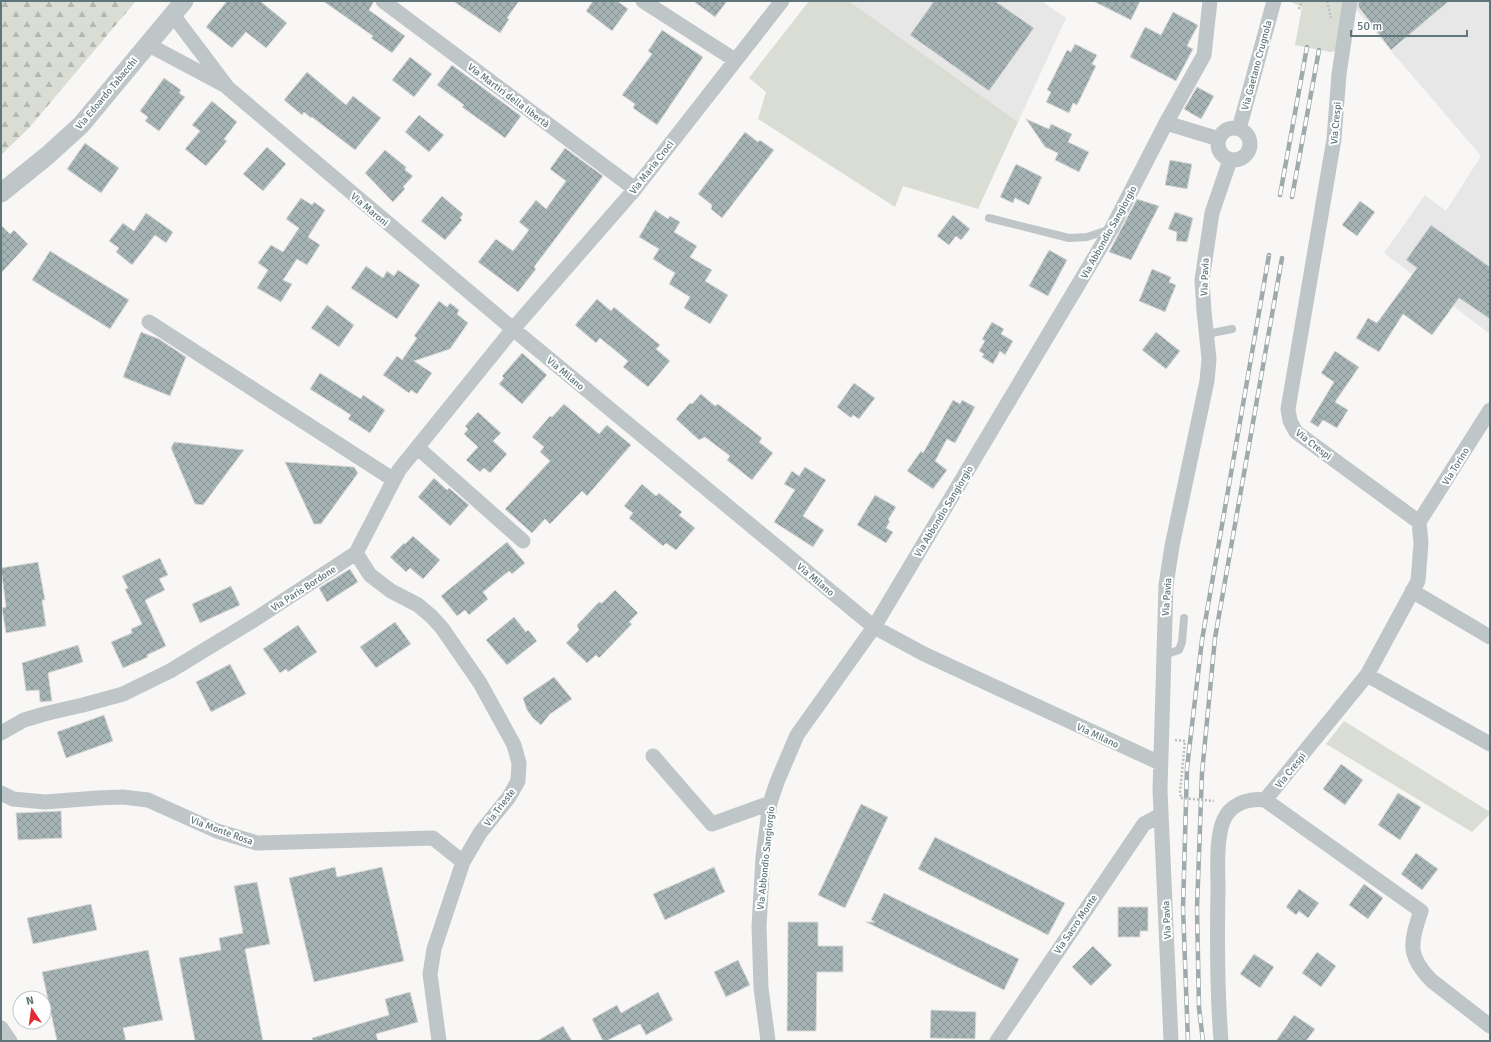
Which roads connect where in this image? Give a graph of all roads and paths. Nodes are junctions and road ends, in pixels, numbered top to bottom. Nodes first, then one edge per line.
1 (383, 1) edge
2 (642, 1) edge
3 (782, 1) edge
4 (1210, 1) edge
5 (1274, 1) edge
6 (1302, 1) edge
7 (1350, 1) edge
8 (178, 8) edge
9 (1299, 9) dead end
10 (147, 44) junction
11 (735, 60) junction
12 (228, 88) junction
13 (1166, 123) junction
14 (1238, 129) junction
15 (1220, 139) junction
16 (1230, 160) junction
17 (634, 189) junction
18 (1, 193) edge
19 (989, 218) dead end
20 (1112, 228) junction
21 (149, 322) dead end
22 (513, 329) junction
23 (1232, 329) dead end
24 (1207, 334) junction
25 (1490, 410) edge
26 (418, 448) junction
27 (394, 480) junction
28 (1419, 522) junction
29 (523, 541) dead end
30 (356, 553) junction
31 (1412, 591) junction
32 (1184, 618) dead end
33 (874, 627) junction
34 (1490, 636) edge
35 (1164, 654) junction
36 (1367, 675) junction
37 (1, 732) edge
38 (1161, 739) junction
39 (1490, 744) edge
40 (653, 756) dead end
41 (1160, 764) junction
42 (1, 793) edge
43 (1265, 800) junction
44 (1214, 801) dead end
45 (770, 803) junction
46 (1161, 815) junction
47 (463, 862) junction
48 (1490, 1026) edge
49 (1, 1028) edge
50 (10, 1041) edge
51 (439, 1041) edge
52 (768, 1041) edge
53 (997, 1041) edge
54 (1172, 1041) edge
55 (1221, 1041) edge

1 - 17 street, Via Martiri della libertà
2 - 11 street
3 - 11 street, Via Maria Croci
4 - 13 street, Via Abbondio Sangiorgio
5 - 14 street, Via Gaetano Crugnola
6 - 9 path
7 - 28 street, Via Crespi
8 - 10 street, Via Edoardo Tabacchi
8 - 12 street, Via Maroni
10 - 12 street, Via Maroni
10 - 18 street, Via Edoardo Tabacchi
11 - 17 street, Via Maria Croci
12 - 22 street, Via Maroni
13 - 15 street
13 - 20 street, Via Abbondio Sangiorgio
14 - 15 street
14 - 16 street
15 - 16 street
16 - 24 street, Via Pavia
17 - 22 street, Via Maria Croci
19 - 20 lane
20 - 33 street, Via Abbondio Sangiorgio
21 - 27 street
22 - 26 street, Via Paris Bordone
22 - 33 street, Via Milano
23 - 24 lane
24 - 35 street, Via Pavia
25 - 28 street, Via Torino
26 - 27 street, Via Paris Bordone
26 - 29 street
27 - 30 street, Via Paris Bordone
28 - 31 street, Via Crespi
30 - 37 street, Via Paris Bordone
30 - 47 street, Via Trieste
31 - 34 street
31 - 36 street, Via Crespi
32 - 35 lane
33 - 41 street, Via Milano
33 - 45 street, Via Abbondio Sangiorgio
35 - 38 street, Via Pavia
36 - 39 street
36 - 43 street, Via Crespi
38 - 41 street, Via Pavia
38 - 44 path, bridge
40 - 45 street
41 - 46 street, Via Pavia
42 - 47 street, Via Monte Rosa
43 - 48 street
43 - 55 street
45 - 52 street, Via Abbondio Sangiorgio
46 - 53 street, Via Sacro Monte
46 - 54 street, Via Pavia
47 - 51 street, Via Trieste
49 - 50 street

